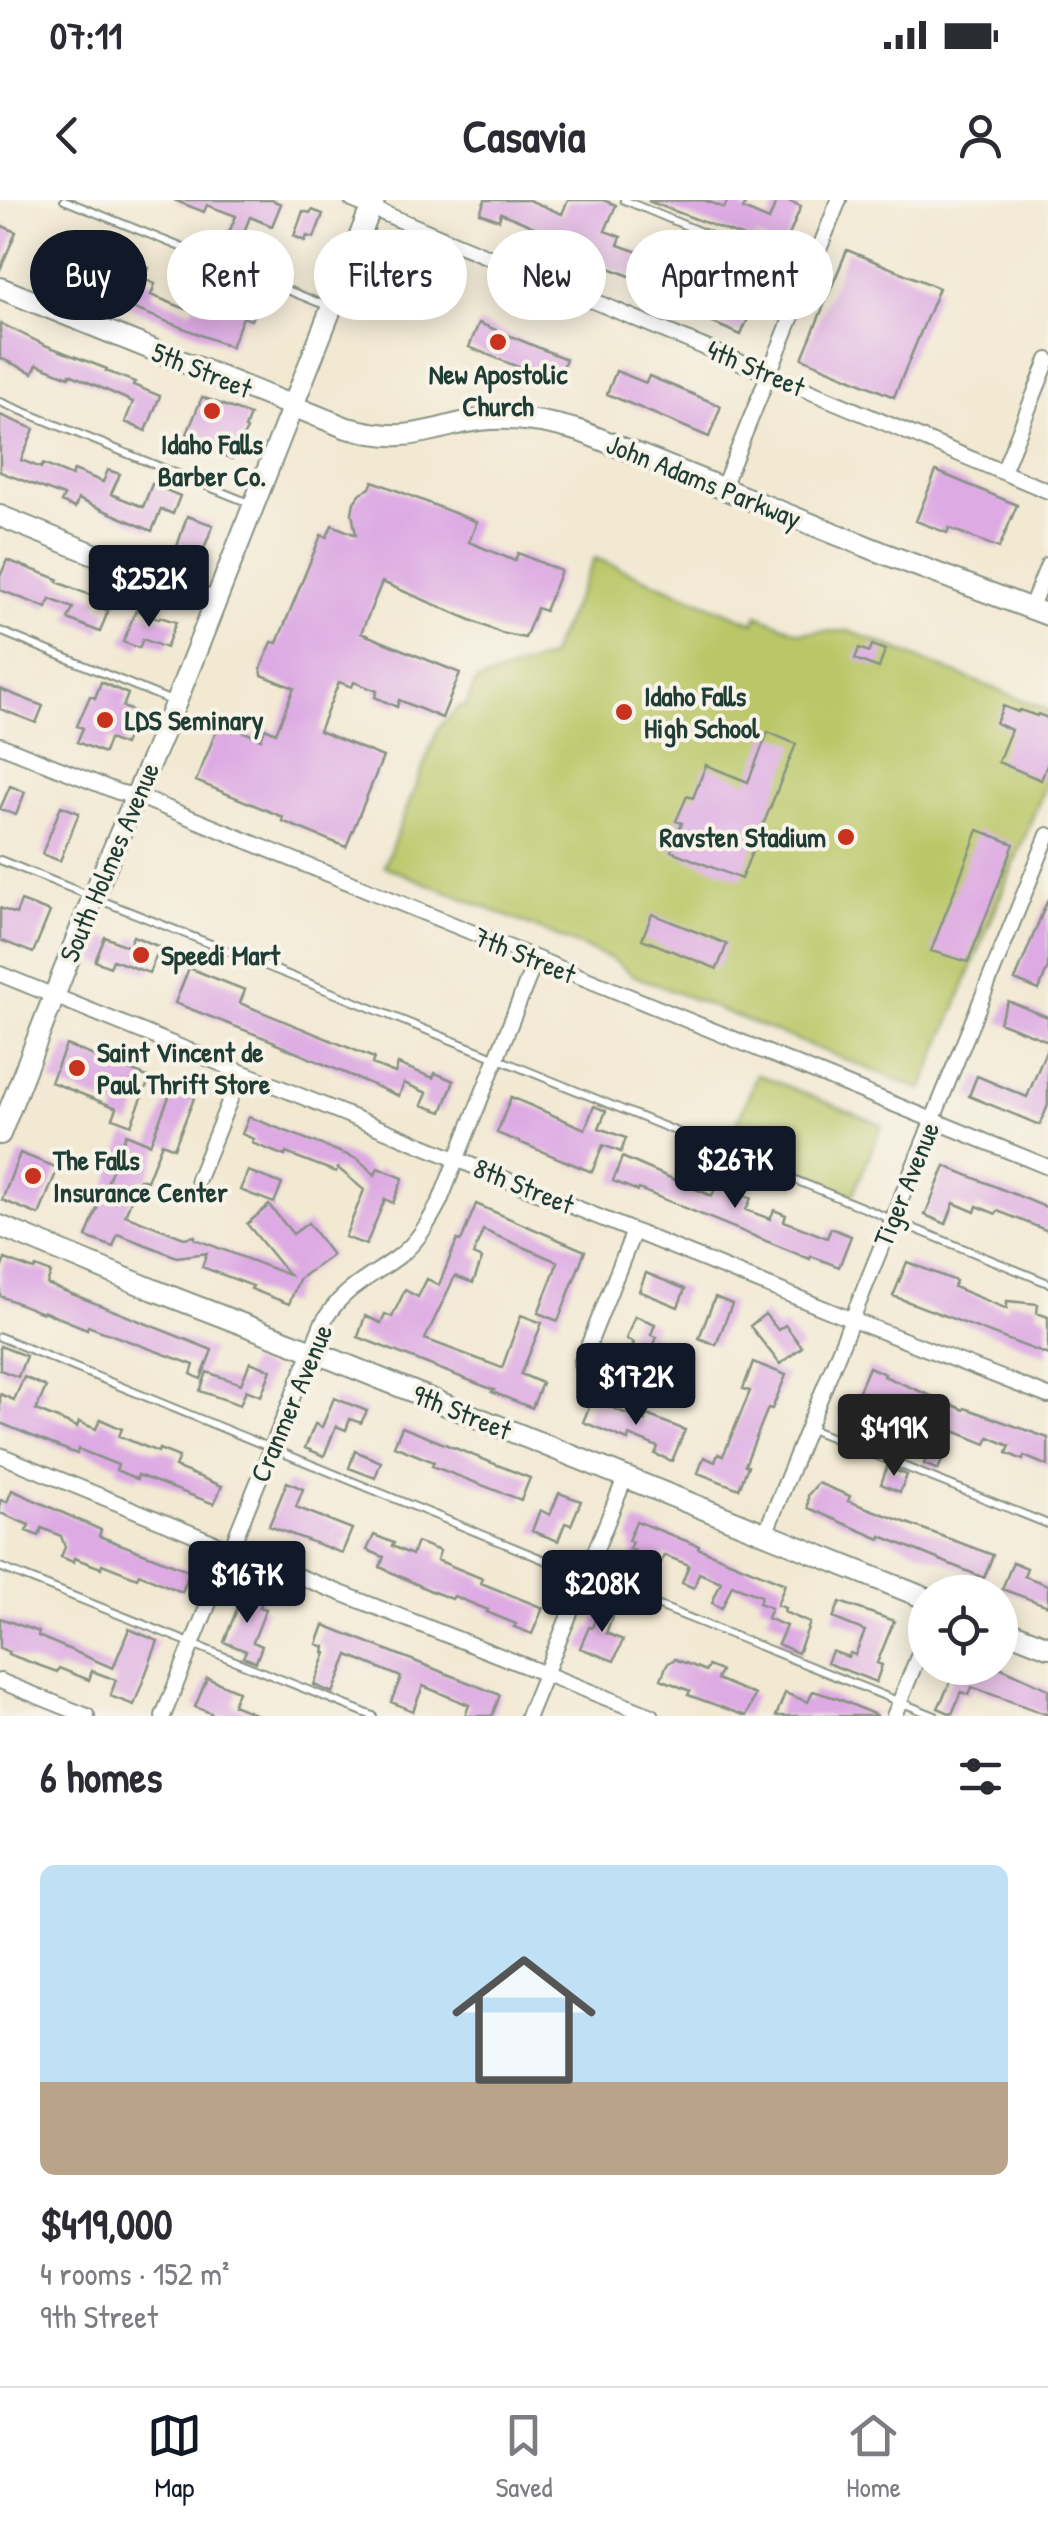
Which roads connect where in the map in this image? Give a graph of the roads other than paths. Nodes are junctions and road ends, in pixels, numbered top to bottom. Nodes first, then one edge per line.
1 (64, 200) edge
2 (624, 200) edge
3 (839, 200) edge
4 (366, 203) edge
5 (357, 230) edge
6 (697, 230) edge
7 (827, 230) edge
8 (0, 288) edge
9 (314, 301) edge
10 (327, 320) edge
11 (790, 320) edge
12 (1048, 360) edge
13 (769, 374) junction
14 (0, 402) edge
15 (292, 407) junction
16 (1003, 472) junction
17 (723, 487) junction
18 (1048, 491) edge
19 (254, 504) junction
20 (0, 516) edge
21 (1048, 565) edge
22 (214, 603) junction
23 (1039, 612) edge
24 (0, 631) edge
25 (176, 702) junction
26 (0, 746) edge
27 (136, 796) junction
28 (1048, 835) edge
29 (0, 860) edge
30 (93, 897) junction
31 (536, 960) junction
32 (0, 974) edge
33 (54, 996) junction
34 (497, 1058) junction
35 (241, 1072) junction
36 (8, 1091) edge
37 (932, 1120) junction
38 (0, 1134) edge
39 (456, 1159) junction
40 (1048, 1167) edge
41 (198, 1179) dead end
42 (892, 1218) junction
43 (0, 1226) edge
44 (634, 1231) junction
45 (1048, 1283) edge
46 (850, 1319) junction
47 (0, 1337) edge
48 (312, 1351) junction
49 (580, 1364) dead end
50 (1048, 1396) edge
51 (807, 1428) junction
52 (273, 1448) junction
53 (0, 1455) edge
54 (624, 1478) junction
55 (1048, 1524) edge
56 (766, 1534) junction
57 (230, 1549) junction
58 (0, 1567) edge
59 (585, 1577) junction
60 (908, 1591) edge
61 (1018, 1635) edge
62 (191, 1644) junction
63 (1048, 1647) edge
64 (545, 1674) junction
65 (0, 1681) edge
66 (908, 1682) edge
67 (897, 1709) edge
68 (88, 1716) edge
69 (163, 1716) edge
70 (372, 1716) edge
71 (528, 1716) edge
72 (652, 1716) edge
73 (935, 1716) edge

1 - 9 lane
2 - 6 lane
3 - 7 street
4 - 5 street, South Holmes Avenue
4 - 13 street, 4th Street
8 - 15 street, 5th Street
10 - 15 street, South Holmes Avenue
11 - 13 street
12 - 16 street
13 - 16 street, 4th Street
13 - 17 street
14 - 19 lane
15 - 17 street, John Adams Parkway
15 - 19 street, South Holmes Avenue
16 - 18 street, 4th Street
17 - 23 street, John Adams Parkway
19 - 22 street, South Holmes Avenue
20 - 22 street
21 - 23 street
22 - 25 street, South Holmes Avenue
24 - 25 lane
25 - 27 street, South Holmes Avenue
26 - 27 street, 7th Street
27 - 30 street, South Holmes Avenue
27 - 31 street, 7th Street
28 - 37 street, Tiger Avenue
29 - 30 lane
30 - 33 street, South Holmes Avenue
30 - 34 lane
31 - 34 street, Cranmer Avenue
31 - 37 street, 7th Street
32 - 33 street, 8th Street
33 - 35 street, 8th Street
33 - 36 street, South Holmes Avenue
34 - 39 street, Cranmer Avenue
34 - 42 lane
35 - 39 street, 8th Street
35 - 41 street
36 - 38 street, South Holmes Avenue
37 - 40 street, 7th Street
37 - 42 street, Tiger Avenue
39 - 44 street, 8th Street
39 - 48 street, Cranmer Avenue
42 - 45 lane
42 - 46 street, Tiger Avenue
43 - 48 street, 9th Street
44 - 46 street, 8th Street
44 - 49 street
46 - 50 street, 8th Street
46 - 51 street, Tiger Avenue
47 - 52 lane
48 - 52 street, Cranmer Avenue
48 - 54 street, 9th Street
51 - 55 lane
51 - 56 street, Tiger Avenue
52 - 57 street, Cranmer Avenue
52 - 59 lane
53 - 57 street
54 - 56 street, 9th Street
54 - 59 street
56 - 60 street, 9th Street
57 - 62 street, Cranmer Avenue
57 - 64 street
58 - 62 lane
59 - 64 street
59 - 67 lane
61 - 63 street
62 - 69 street, Cranmer Avenue
62 - 70 lane
64 - 71 street
64 - 72 street
65 - 68 street
66 - 67 street
67 - 73 lane

